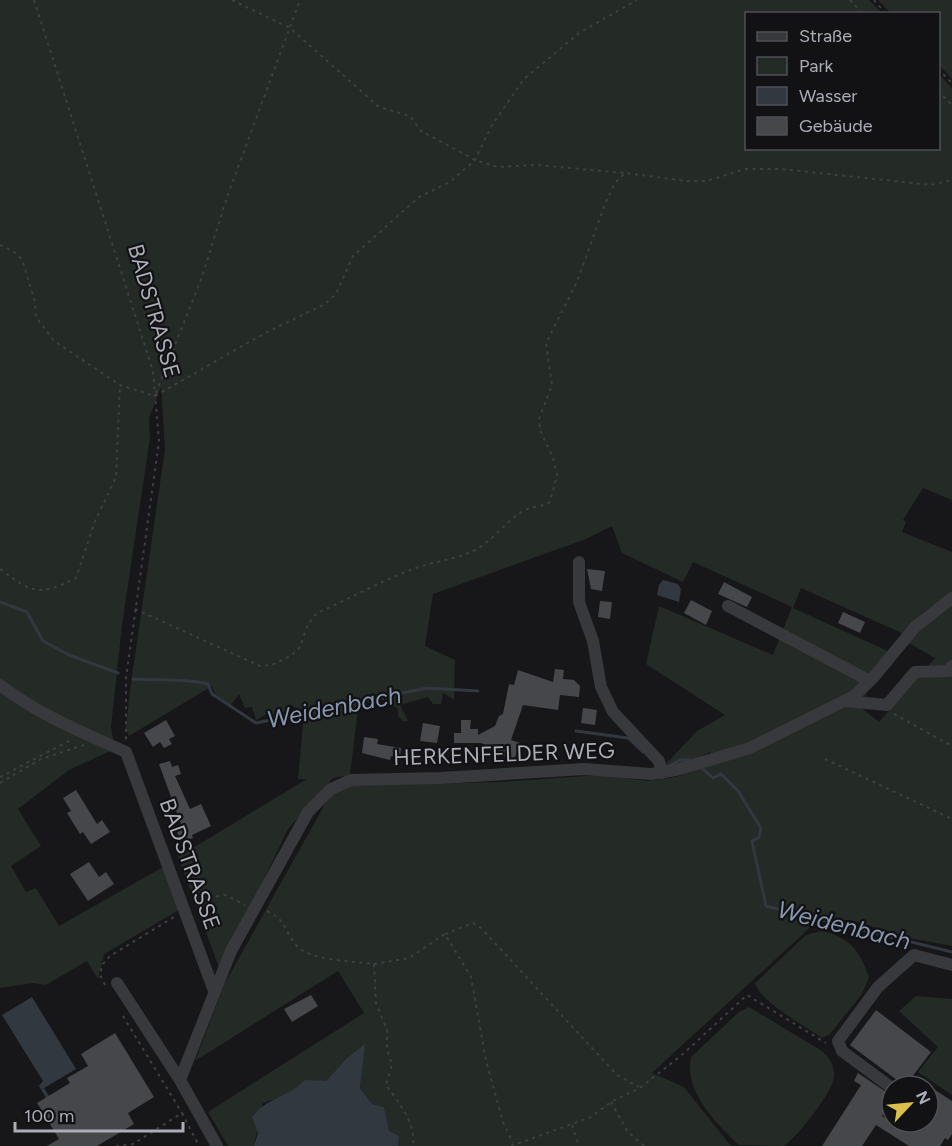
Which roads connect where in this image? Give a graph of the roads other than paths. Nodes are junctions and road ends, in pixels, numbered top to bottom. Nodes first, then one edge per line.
1 (579, 562) dead end
2 (952, 598) edge
3 (728, 606) dead end
4 (952, 666) edge
5 (870, 681) junction
6 (0, 685) edge
7 (845, 701) junction
8 (662, 773) junction
9 (952, 965) edge
10 (113, 987) road end
11 (214, 991) junction
12 (880, 1079) edge
13 (180, 1080) junction
14 (218, 1146) edge

1 - 8 street
2 - 5 street, HERKENFELDER WEG
3 - 5 street
4 - 7 street
5 - 7 street, HERKENFELDER WEG
6 - 11 street, BADSTRASSE
7 - 8 street, HERKENFELDER WEG
8 - 11 street, HERKENFELDER WEG
9 - 12 street
10 - 13 street
11 - 13 street, HERKENFELDER WEG
13 - 14 street

